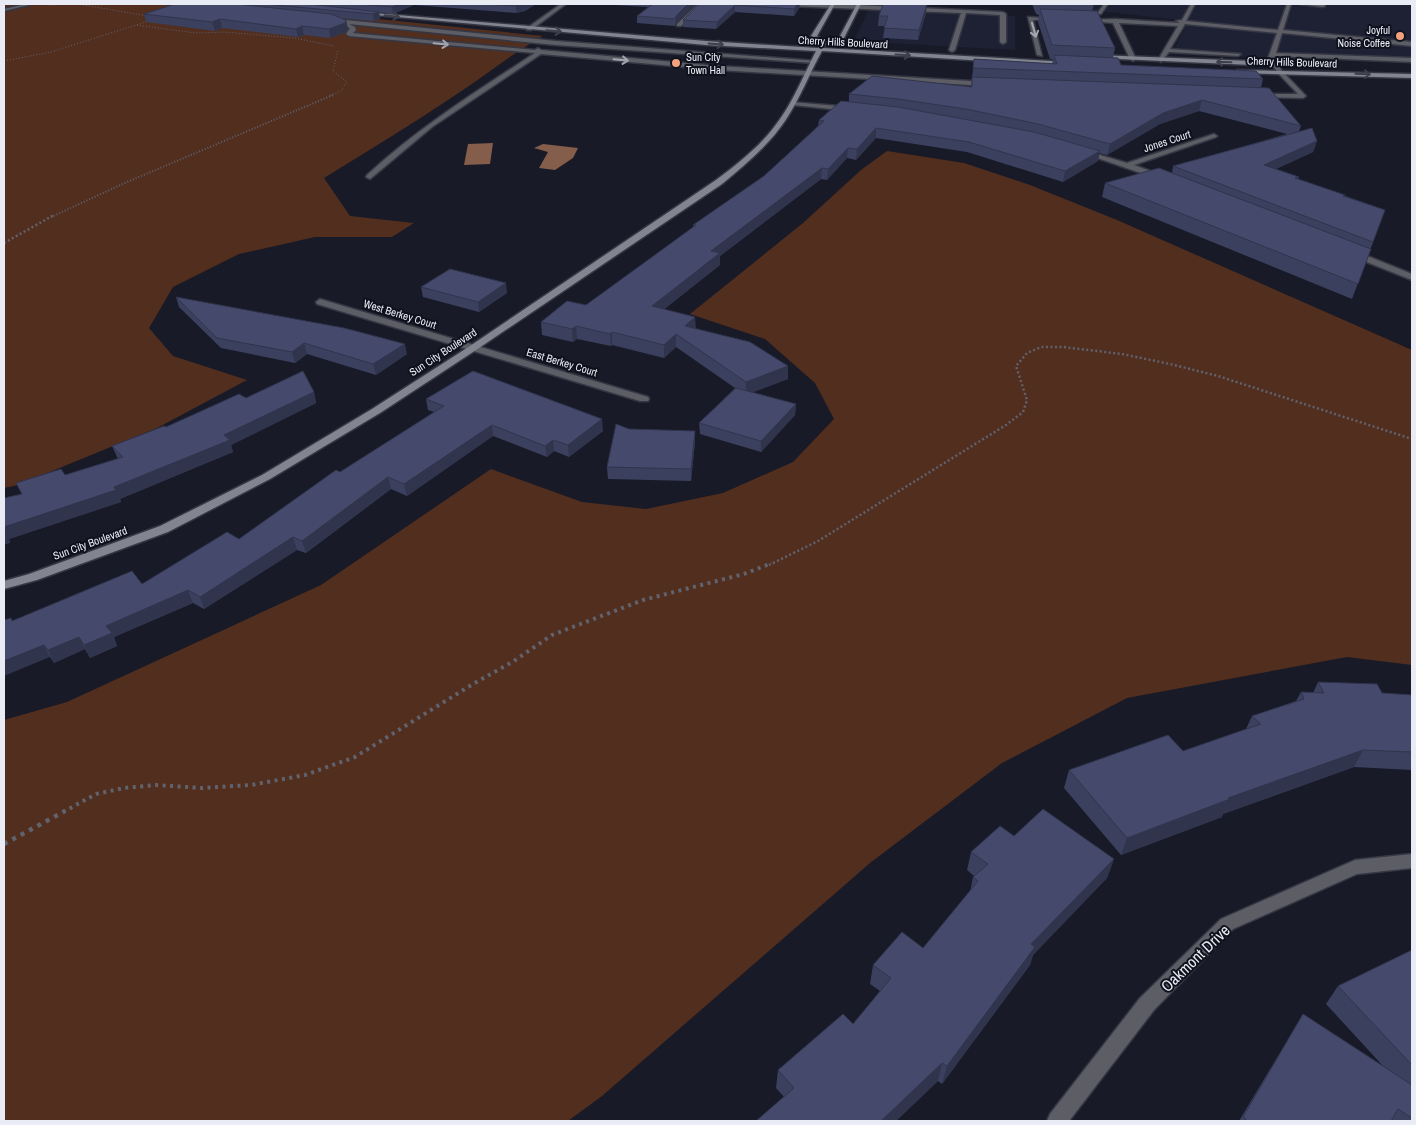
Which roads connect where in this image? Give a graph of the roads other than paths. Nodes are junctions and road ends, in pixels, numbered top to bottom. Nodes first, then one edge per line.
1 (31, 4) edge
2 (564, 4) edge
3 (701, 4) edge
4 (764, 4) edge
5 (937, 4) edge
6 (1106, 4) edge
7 (1193, 4) edge
8 (1288, 4) edge
9 (1302, 4) edge
10 (1323, 4) edge
11 (858, 5) edge
12 (832, 6) edge
13 (383, 8) edge
14 (4, 10) edge
15 (934, 10) junction
16 (964, 12) junction
17 (1092, 12) edge
18 (360, 13) edge
19 (855, 13) junction
20 (863, 13) dead end
21 (1099, 13) junction
22 (1108, 14) dead end
23 (916, 16) edge
24 (963, 18) junction
25 (1116, 18) junction
26 (1059, 19) edge
27 (1077, 19) edge
28 (326, 20) edge
29 (335, 21) junction
30 (538, 23) junction
31 (1182, 23) junction
32 (679, 25) edge
33 (392, 26) junction
34 (529, 29) junction
35 (353, 30) junction
36 (1279, 30) junction
37 (677, 34) edge
38 (514, 39) junction
39 (543, 42) junction
40 (814, 42) dead end
41 (1003, 42) dead end
42 (824, 43) junction
43 (1412, 44) edge
44 (870, 45) dead end
45 (888, 46) edge
46 (916, 48) edge
47 (943, 50) dead end
48 (952, 50) junction
49 (962, 50) dead end
50 (1166, 50) junction
51 (819, 51) junction
52 (539, 53) junction
53 (1031, 54) dead end
54 (1238, 54) dead end
55 (1271, 54) junction
56 (1040, 55) junction
57 (1050, 55) edge
58 (1087, 57) edge
59 (780, 59) junction
60 (1134, 59) junction
61 (1161, 60) junction
62 (1412, 60) edge
63 (814, 61) junction
64 (1080, 64) edge
65 (1259, 64) dead end
66 (1269, 64) dead end
67 (1277, 64) junction
68 (1286, 64) dead end
69 (772, 71) junction
70 (1235, 71) edge
71 (1280, 72) junction
72 (808, 73) junction
73 (1412, 76) edge
74 (999, 84) edge
75 (1254, 94) edge
76 (793, 103) junction
77 (859, 110) edge
78 (1214, 136) dead end
79 (1071, 149) edge
80 (1127, 165) junction
81 (370, 177) dead end
82 (1173, 183) edge
83 (1348, 252) edge
84 (1412, 277) edge
85 (320, 302) dead end
86 (473, 348) junction
87 (644, 399) dead end
88 (4, 585) edge
89 (1412, 861) edge
90 (1057, 1121) edge

1 - 14 street
2 - 30 street
3 - 32 street
4 - 12 street
5 - 15 street
6 - 21 street
7 - 31 street
8 - 36 street
9 - 10 street
11 - 12 street
11 - 15 street
11 - 19 street, Sun City Boulevard
12 - 42 street
13 - 30 street
15 - 16 street
16 - 24 street
16 - 41 street
17 - 21 street
18 -> 34 street, Cherry Hills Boulevard
19 - 20 street
19 - 42 street, Sun City Boulevard
21 - 22 street
23 - 24 street
24 - 48 street
25 - 27 street
25 - 31 street
25 - 60 street
26 -> 56 street
28 - 29 street
29 - 33 street
29 - 35 street
30 - 34 street
30 - 37 street
31 - 36 street
31 - 50 street
33 - 35 street
33 - 38 street
34 - 38 street
34 -> 51 street, Cherry Hills Boulevard
35 -> 52 street
36 - 43 street
36 - 55 street
38 - 39 street
39 - 52 street
39 - 59 street
40 - 42 street, Cherry Hills Boulevard
42 - 44 street, Cherry Hills Boulevard
42 - 51 street, Sun City Boulevard
45 - 46 street, Cherry Hills Boulevard
47 - 48 street
48 - 49 street
50 - 54 street
50 - 61 street
51 - 63 street, Sun City Boulevard
51 -> 64 street, Cherry Hills Boulevard
52 -> 69 street
52 - 81 street
53 - 56 street
55 - 62 street
55 - 67 street
56 - 57 street
58 - 60 street, Cherry Hills Boulevard
59 - 63 street
59 - 69 street
60 - 61 street, Cherry Hills Boulevard
65 -> 61 street, Cherry Hills Boulevard
63 - 72 street, Sun City Boulevard
66 - 67 street, Cherry Hills Boulevard
67 - 68 street, Cherry Hills Boulevard
67 - 71 street
69 - 72 street
70 - 71 street, Cherry Hills Boulevard
71 -> 73 street, Cherry Hills Boulevard
71 - 75 street
72 - 74 street
72 - 76 street, Sun City Boulevard
76 - 77 street
76 - 86 street, Sun City Boulevard
78 - 80 street, Jones Court
79 - 80 street
80 - 82 street
83 - 84 street
85 - 86 street, West Berkey Court
86 - 87 street, East Berkey Court
86 - 88 street, Sun City Boulevard
89 - 90 street, Oakmont Drive

